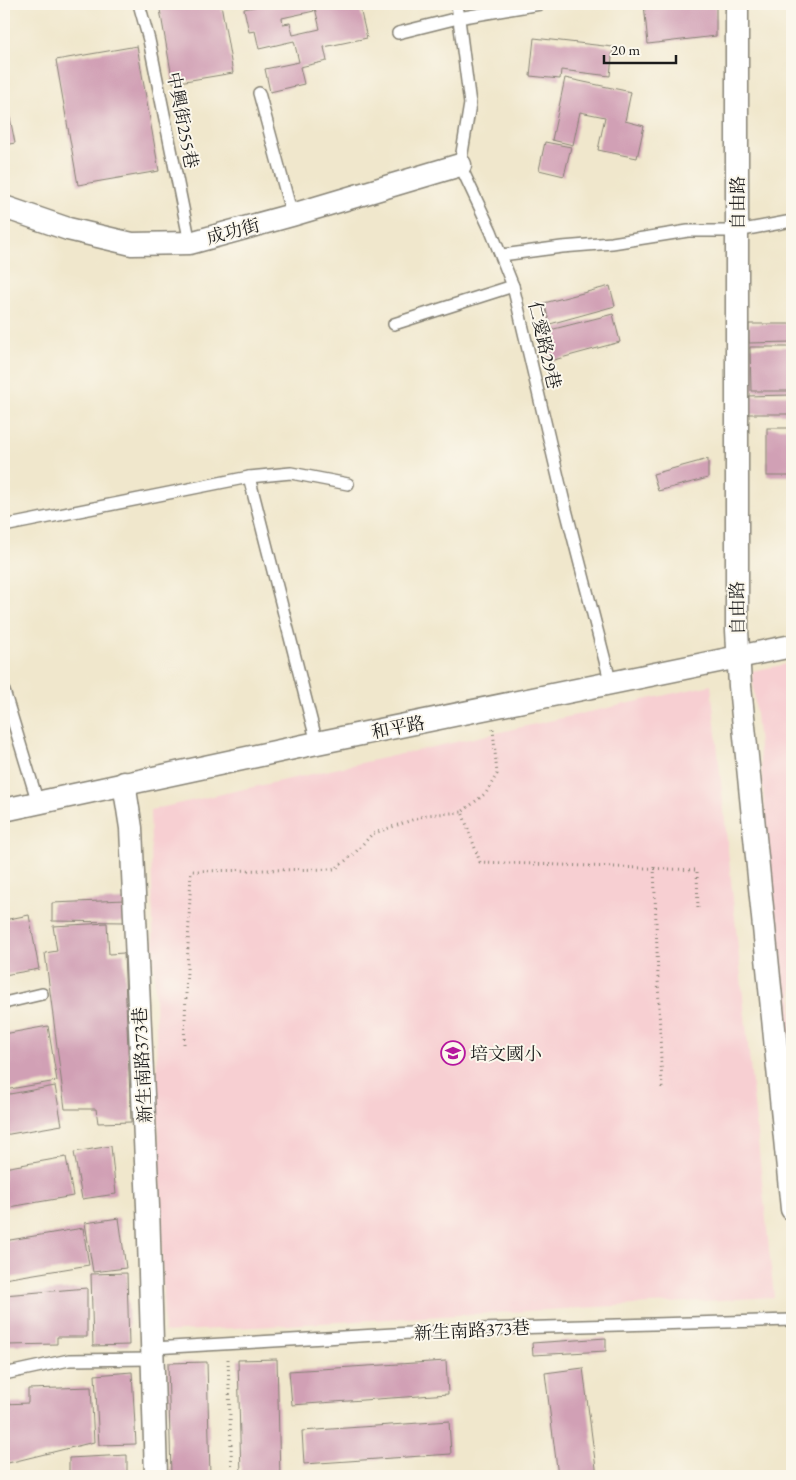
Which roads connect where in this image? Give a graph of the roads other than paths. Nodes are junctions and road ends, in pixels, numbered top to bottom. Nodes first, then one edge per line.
1 (139, 4) edge
2 (457, 4) edge
3 (540, 4) edge
4 (737, 4) edge
5 (458, 18) junction
6 (398, 33) dead end
7 (259, 93) dead end
8 (460, 165) junction
9 (4, 206) edge
10 (292, 216) junction
11 (792, 222) edge
12 (737, 231) junction
13 (190, 243) junction
14 (502, 255) junction
15 (513, 286) junction
16 (394, 324) dead end
17 (249, 477) junction
18 (348, 484) dead end
19 (4, 526) edge
20 (792, 646) edge
21 (738, 657) junction
22 (611, 684) junction
23 (4, 691) edge
24 (317, 743) junction
25 (124, 783) junction
26 (38, 803) junction
27 (4, 810) edge
28 (42, 994) dead end
29 (4, 1003) edge
30 (792, 1209) edge
31 (792, 1320) edge
32 (153, 1354) junction
33 (4, 1374) edge
34 (156, 1476) edge

1 - 13 lane, 中興街255巷
2 - 5 lane
3 - 5 lane
4 - 12 street, 自由路
5 - 6 lane
5 - 8 lane
7 - 10 lane
8 - 10 street, 成功街
8 - 14 lane, 仁愛路29巷
9 - 13 street, 成功街
10 - 13 street, 成功街
11 - 12 lane
12 - 14 lane
12 - 21 street, 自由路
14 - 15 lane, 仁愛路29巷
15 - 16 lane
15 - 22 lane, 仁愛路29巷
17 - 18 lane
17 - 19 lane
17 - 24 lane
20 - 21 street, 和平路
21 - 22 street, 和平路
21 - 30 street, 自由路
22 - 24 street, 和平路
23 - 26 lane
24 - 25 street, 和平路
25 - 26 street, 和平路
25 - 32 street, 新生南路373巷
26 - 27 street, 和平路
28 - 29 lane
31 - 32 lane, 新生南路373巷
32 - 33 lane
32 - 34 street, 新生南路373巷

